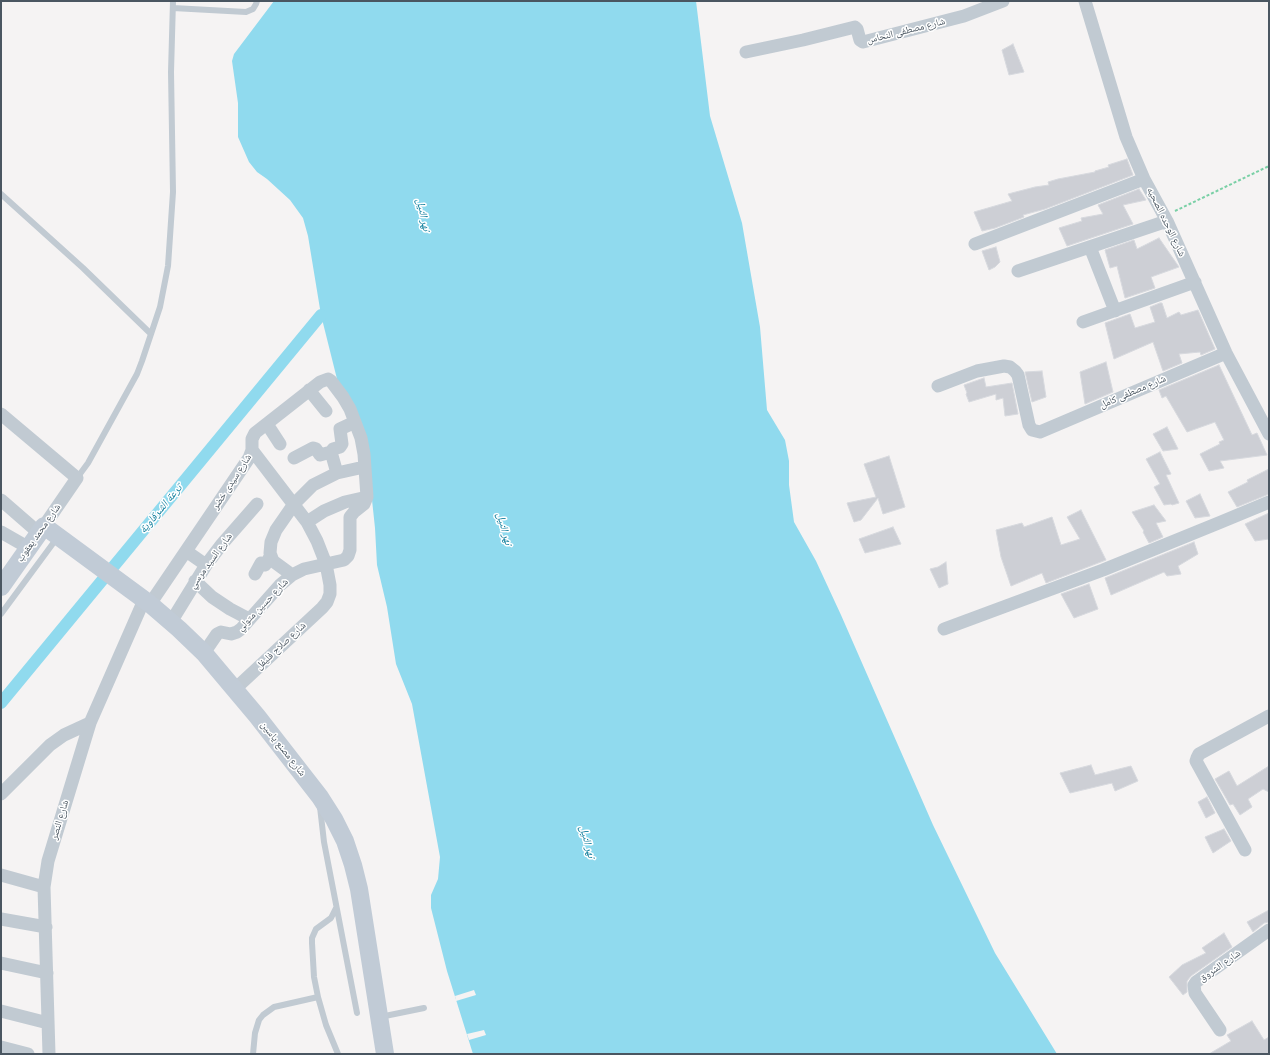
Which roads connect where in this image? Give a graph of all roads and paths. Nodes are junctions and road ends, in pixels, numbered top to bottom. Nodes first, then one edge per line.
1 (257, 1) edge
2 (1003, 1) edge
3 (1085, 1) edge
4 (173, 4) edge
5 (746, 52) dead end
6 (1269, 166) edge
7 (1144, 179) junction
8 (1, 194) edge
9 (1166, 219) junction
10 (975, 244) dead end
11 (1090, 247) junction
12 (1018, 271) dead end
13 (1195, 282) junction
14 (1115, 311) junction
15 (1083, 322) dead end
16 (151, 334) junction
17 (1226, 353) junction
18 (938, 386) dead end
19 (310, 390) junction
20 (326, 411) dead end
21 (1, 414) edge
22 (355, 422) junction
23 (267, 424) junction
24 (1269, 434) edge
25 (280, 444) dead end
26 (252, 450) junction
27 (331, 452) junction
28 (294, 458) dead end
29 (364, 467) junction
30 (337, 473) junction
31 (77, 478) junction
32 (367, 497) junction
33 (1, 500) edge
34 (1269, 502) edge
35 (257, 504) dead end
36 (294, 504) junction
37 (307, 522) junction
38 (1, 532) edge
39 (37, 536) junction
40 (58, 537) junction
41 (186, 551) junction
42 (270, 557) junction
43 (326, 564) junction
44 (206, 565) junction
45 (255, 574) dead end
46 (292, 575) junction
47 (195, 581) junction
48 (1, 587) edge
49 (147, 602) junction
50 (1, 614) edge
51 (250, 619) junction
52 (171, 622) junction
53 (944, 628) dead end
54 (204, 653) junction
55 (235, 689) junction
56 (1269, 716) edge
57 (90, 723) junction
58 (1, 794) edge
59 (320, 797) junction
60 (1245, 850) dead end
61 (2, 878) edge
62 (44, 887) junction
63 (336, 908) junction
64 (1, 919) edge
65 (46, 927) junction
66 (1269, 930) edge
67 (1, 963) edge
68 (47, 973) junction
69 (318, 997) junction
70 (424, 1008) dead end
71 (1, 1011) edge
72 (357, 1013) dead end
73 (380, 1017) junction
74 (48, 1023) junction
75 (1220, 1030) dead end
76 (1, 1047) edge
77 (28, 1054) edge
78 (50, 1054) edge
79 (253, 1054) edge
80 (338, 1054) edge
81 (386, 1054) edge

1 - 4 lane
2 - 5 street, شارع مصطفى النحاس
3 - 7 street, شارع الوحده الصحيه
4 - 16 lane
6 - 9 path
7 - 9 street, شارع الوحده الصحيه
7 - 10 street
8 - 16 lane
9 - 11 street
9 - 13 street, شارع الوحده الصحيه
11 - 12 street
11 - 14 street
13 - 14 street
13 - 17 street, شارع الوحده الصحيه
14 - 15 street
16 - 31 lane
17 - 18 street, شارع مصطفى كامل
17 - 24 street, شارع الوحده الصحيه
19 - 20 street
19 - 22 street, شارع سيدى خضر
19 - 23 street, شارع سيدى خضر
21 - 31 street
22 - 27 street
22 - 29 street
23 - 25 street
23 - 26 street, شارع سيدى خضر
26 - 36 street
26 - 41 street, شارع سيدى خضر
27 - 28 street
27 - 30 street
29 - 30 street
29 - 32 street
30 - 36 street
31 - 39 street, شارع محمد يعقوب
32 - 37 street
32 - 43 street, شارع حسين متولي
33 - 39 street
34 - 53 street
35 - 44 street, شارع السيد مرسي
36 - 37 street
36 - 42 street
37 - 43 street
38 - 39 street
39 - 40 main road, شارع مصنع ياسين
39 - 48 main road, شارع محمد يعقوب
40 - 49 main road, شارع مصنع ياسين
40 - 50 lane
41 - 44 street
41 - 49 street, شارع سيدى خضر
42 - 45 street
42 - 46 street
43 - 46 street, شارع حسين متولي
43 - 55 street, شارع صلاح فليفل
44 - 47 street, شارع السيد مرسي
46 - 51 street, شارع حسين متولي
47 - 51 street
47 - 52 street, شارع السيد مرسي
49 - 52 main road, شارع مصنع ياسين
49 - 57 street, شارع النصر
51 - 54 street, شارع حسين متولي
52 - 54 main road, شارع مصنع ياسين
54 - 55 main road, شارع مصنع ياسين
55 - 59 main road, شارع مصنع ياسين
56 - 60 street
57 - 58 street
57 - 62 street, شارع النصر
59 - 63 lane
59 - 73 main road, شارع مصنع ياسين
61 - 62 street
62 - 65 street, شارع النصر
63 - 69 lane
63 - 72 lane
64 - 65 street
65 - 68 street, شارع النصر
66 - 75 street, شارع الشروق
67 - 68 street
68 - 74 street, شارع النصر
69 - 79 lane
69 - 80 lane
70 - 73 lane
71 - 74 street
73 - 81 main road, شارع مصنع ياسين
74 - 78 street, شارع النصر
76 - 77 street

